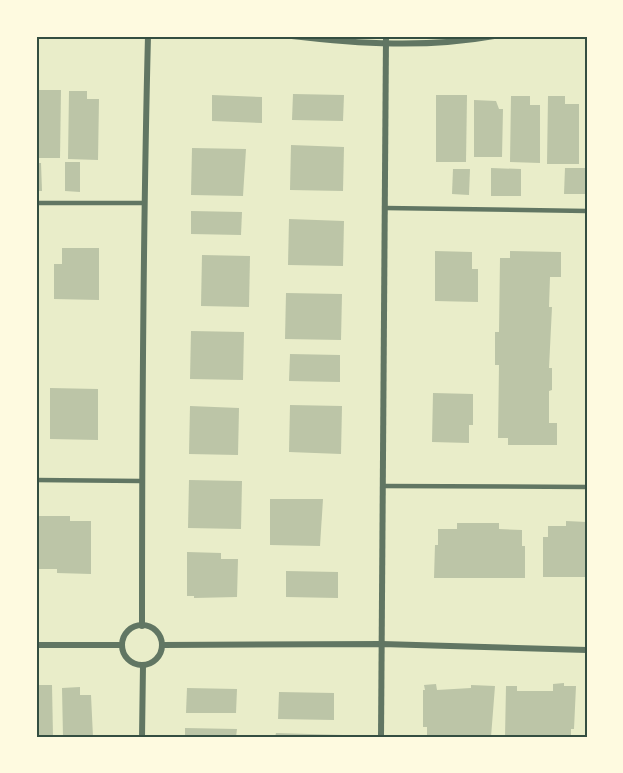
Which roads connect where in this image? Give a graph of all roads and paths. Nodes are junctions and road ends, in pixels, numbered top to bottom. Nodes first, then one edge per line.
1 (148, 36) edge
2 (292, 36) edge
3 (386, 36) edge
4 (494, 36) edge
5 (386, 45) junction
6 (36, 203) edge
7 (144, 203) junction
8 (385, 208) junction
9 (587, 211) edge
10 (36, 480) edge
11 (141, 481) junction
12 (383, 486) junction
13 (587, 487) edge
14 (142, 626) junction
15 (382, 644) junction
16 (36, 645) edge
17 (122, 645) junction
18 (162, 645) junction
19 (587, 650) edge
20 (143, 665) junction
21 (142, 737) edge
22 (381, 737) edge

1 - 7 street
2 - 5 street
3 - 5 street
4 - 5 street
5 - 8 street
6 - 7 lane
7 - 11 street
8 - 9 lane
8 - 12 street
10 - 11 lane
11 - 14 street
12 - 13 lane
12 - 15 street
14 - 17 street
14 - 18 street
15 - 18 street
15 - 19 street
15 - 22 street
16 - 17 street
17 - 20 street
18 - 20 street
20 - 21 street

